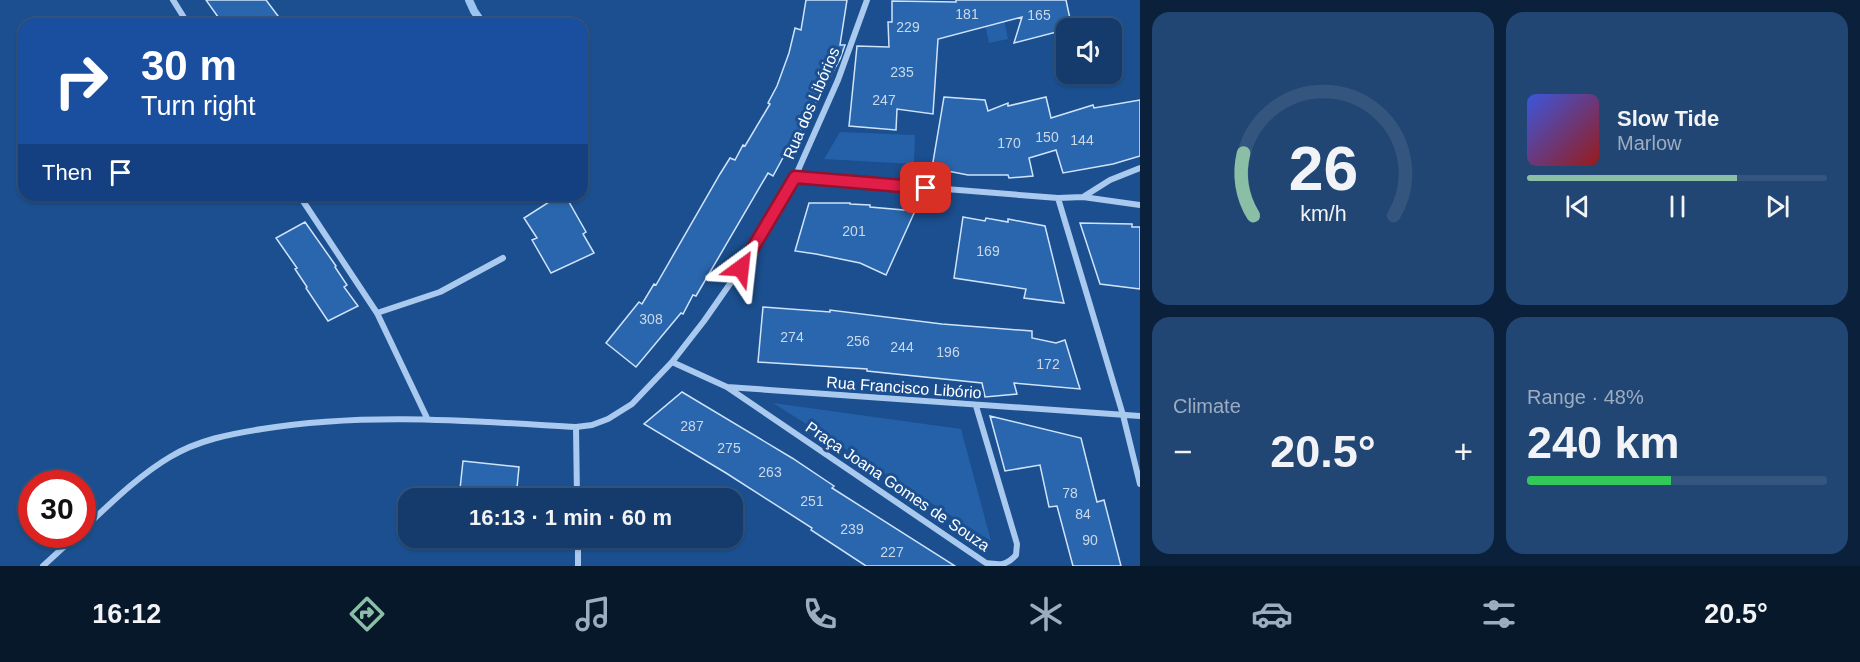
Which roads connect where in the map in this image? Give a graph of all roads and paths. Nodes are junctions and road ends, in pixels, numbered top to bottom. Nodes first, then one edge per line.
1 (173, 0) edge
2 (867, 0) edge
3 (184, 18) edge
4 (1140, 168) edge
5 (795, 177) junction
6 (1083, 197) junction
7 (1058, 198) junction
8 (302, 201) edge
9 (1140, 205) edge
10 (503, 258) dead end
11 (377, 313) junction
12 (672, 362) junction
13 (727, 387) junction
14 (976, 406) junction
15 (1122, 415) junction
16 (1140, 416) edge
17 (427, 418) junction
18 (576, 427) junction
19 (1140, 484) edge
20 (577, 488) edge
21 (96, 517) edge
22 (63, 548) edge
23 (578, 548) edge
24 (43, 566) edge
25 (578, 566) edge

1 - 3 street
2 - 5 street, Rua dos Libórios
4 - 6 street
5 - 7 street
5 - 12 street, Rua dos Libórios
6 - 7 street
6 - 9 street
7 - 15 street
8 - 11 street
10 - 11 street
11 - 17 street
12 - 13 street, Rua Francisco Libório
12 - 18 street, Rua dos Libórios
13 - 14 street, Rua Francisco Libório
13 - 14 street, Praça Joana Gomes de Souza
14 - 15 street, Rua Francisco Libório
15 - 16 street, Rua Francisco Libório
15 - 19 street
17 - 18 street, Rua dos Libórios
17 - 21 street, Rua dos Libórios
18 - 20 street
22 - 24 street
23 - 25 street

